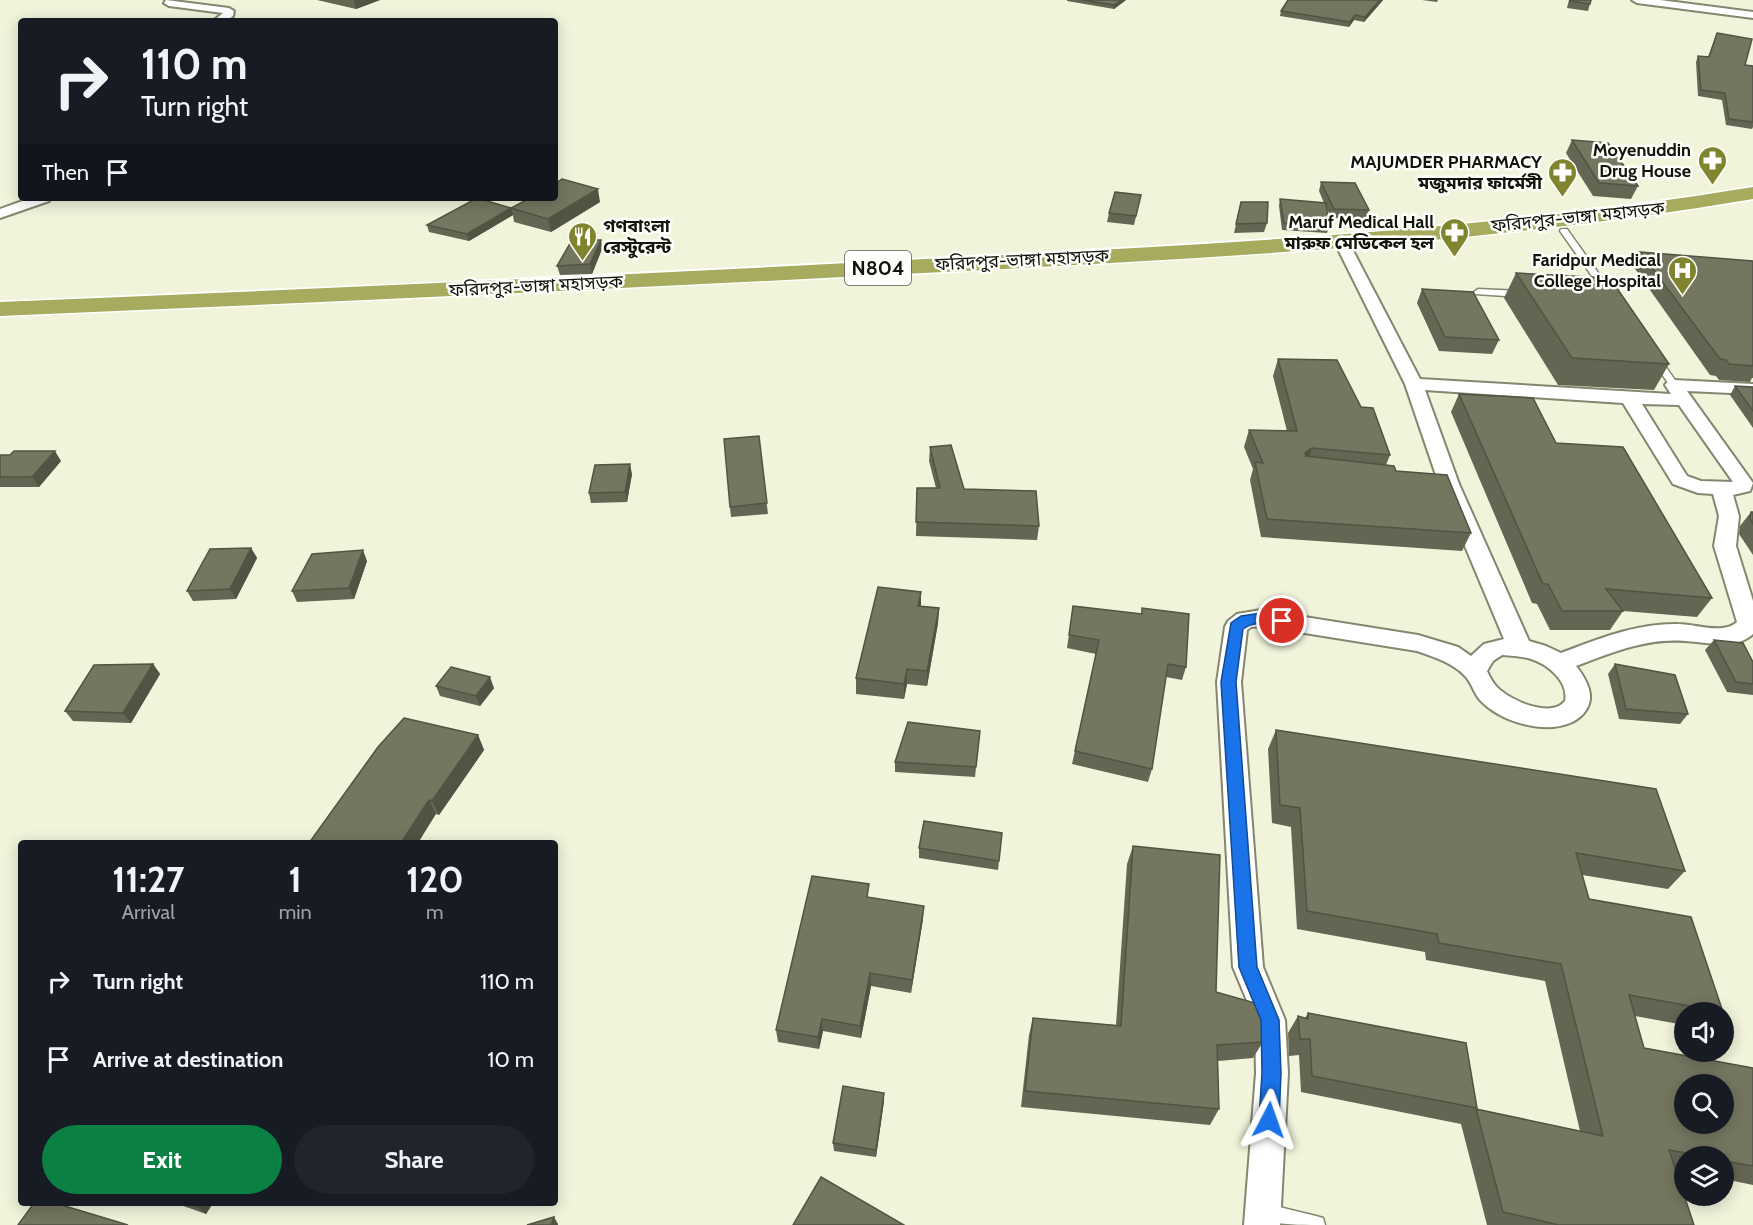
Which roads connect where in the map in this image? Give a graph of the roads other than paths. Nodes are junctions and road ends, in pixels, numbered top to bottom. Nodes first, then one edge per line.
1 (171, 0) edge
2 (1636, 0) edge
3 (1753, 15) edge
4 (224, 18) edge
5 (1753, 193) edge
6 (36, 201) edge
7 (1753, 205) edge
8 (0, 214) edge
9 (1557, 226) junction
10 (1344, 247) junction
11 (1478, 292) dead end
12 (1534, 295) edge
13 (1601, 298) edge
14 (0, 309) edge
15 (0, 322) edge
16 (1647, 346) edge
17 (1414, 384) junction
18 (1753, 389) edge
19 (1679, 393) junction
20 (1629, 398) junction
21 (1721, 488) junction
22 (1520, 648) junction
23 (1557, 664) junction
24 (1475, 671) junction
25 (1262, 1219) edge
26 (1316, 1225) edge

1 - 4 street
2 - 3 street
5 - 9 highway, ফরিদপুর-ভাঙ্গা মহাসড়ক / N804
6 - 8 street
7 - 9 highway, ফরিদপুর-ভাঙ্গা মহাসড়ক / N804
9 - 10 highway, ফরিদপুর-ভাঙ্গা মহাসড়ক / N804
9 - 13 lane
10 - 14 highway, ফরিদপুর-ভাঙ্গা মহাসড়ক / N804
10 - 15 highway, ফরিদপুর-ভাঙ্গা মহাসড়ক / N804
10 - 17 street
11 - 12 lane
16 - 19 lane
17 - 20 street
17 - 22 street
18 - 19 street
19 - 20 street
19 - 21 street
20 - 21 street
21 - 23 street
22 - 23 street
22 - 24 street
23 - 24 street
24 - 25 street
25 - 26 lane

